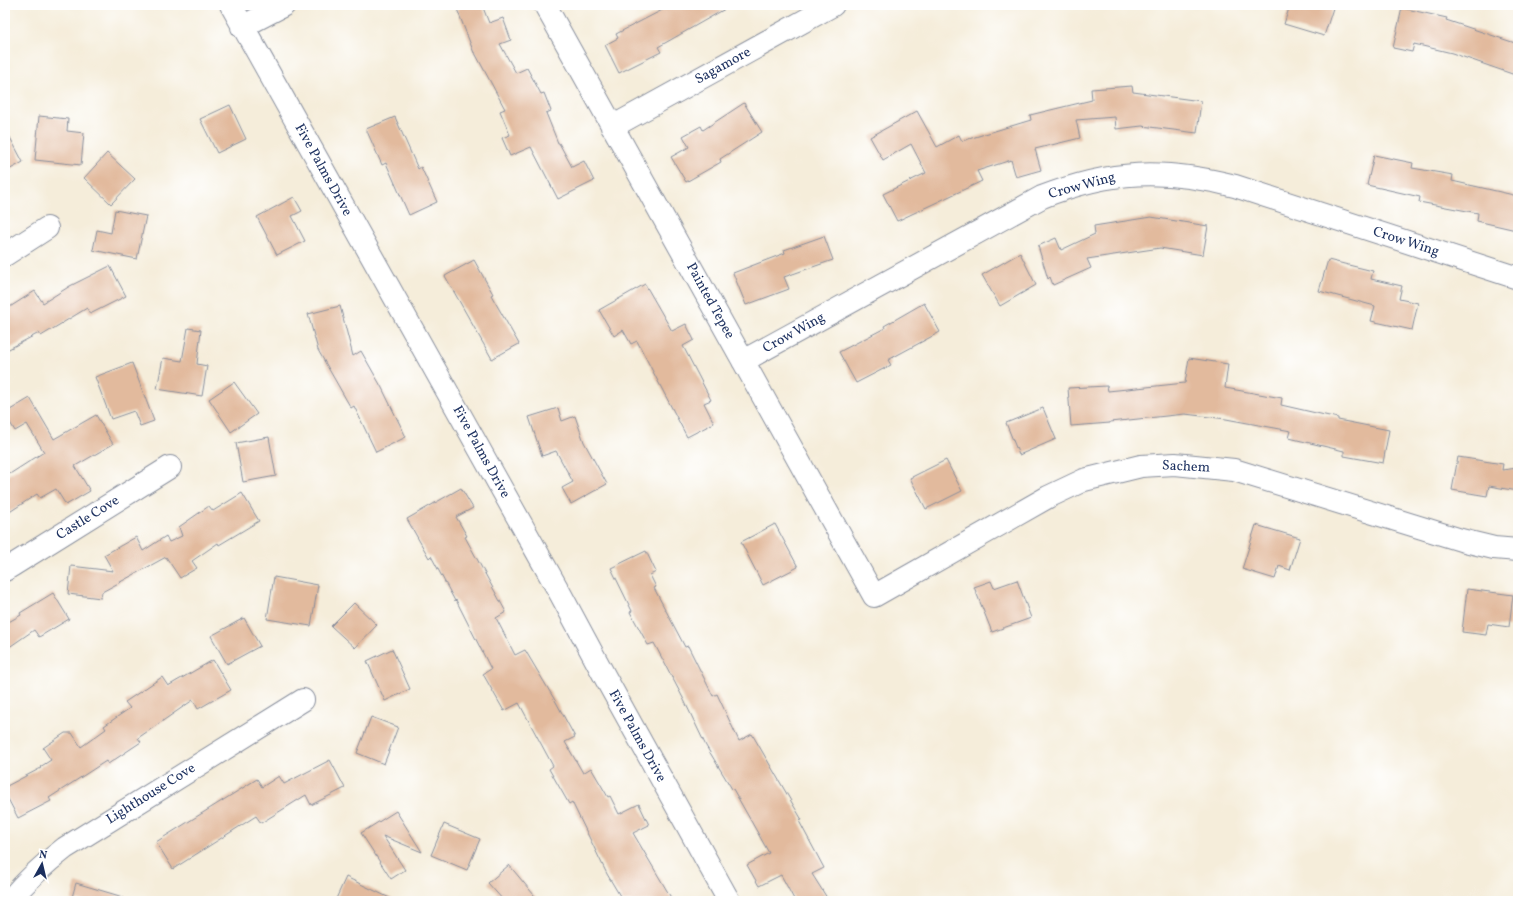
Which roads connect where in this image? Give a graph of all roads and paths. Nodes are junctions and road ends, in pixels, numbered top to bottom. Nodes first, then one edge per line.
1 (231, 5) edge
2 (284, 5) edge
3 (545, 5) edge
4 (833, 5) edge
5 (242, 27) junction
6 (612, 127) junction
7 (47, 228) dead end
8 (5, 255) edge
9 (1518, 278) edge
10 (743, 361) junction
11 (170, 467) dead end
12 (1518, 550) edge
13 (5, 570) edge
14 (874, 596) joint
15 (302, 700) dead end
16 (9, 901) edge
17 (729, 901) edge

1 - 5 street, Five Palms Drive
2 - 5 street
3 - 6 street, Painted Tepee
4 - 6 street, Sagamore
5 - 17 street, Five Palms Drive
6 - 10 street, Painted Tepee
7 - 8 street
9 - 10 street, Crow Wing
10 - 14 street, Painted Tepee
11 - 13 street, Castle Cove
12 - 14 street, Sachem
15 - 16 street, Lighthouse Cove

